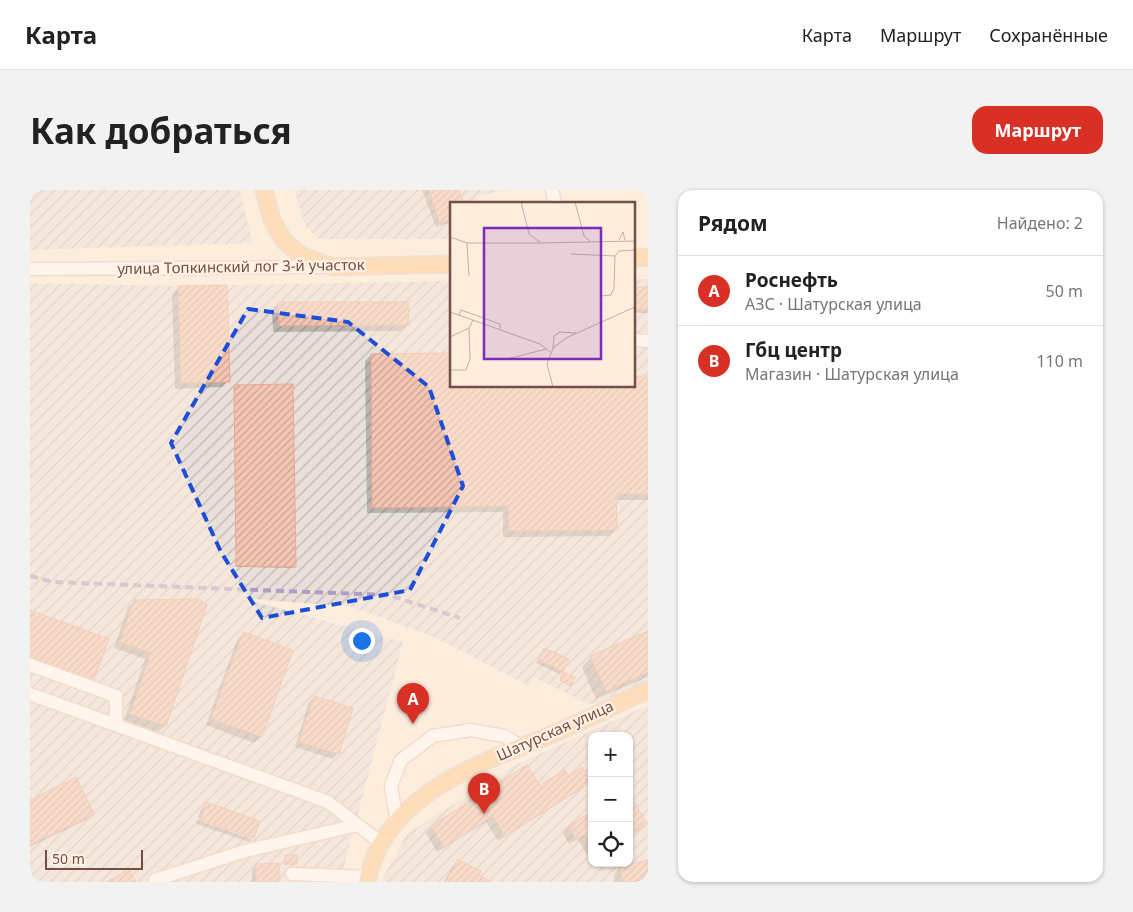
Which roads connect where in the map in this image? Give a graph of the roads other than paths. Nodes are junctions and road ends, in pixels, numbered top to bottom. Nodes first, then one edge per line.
1 (264, 190) edge
2 (450, 264) edge
3 (334, 267) junction
4 (30, 269) edge
5 (30, 665) edge
6 (648, 690) edge
7 (30, 694) edge
8 (116, 725) junction
9 (521, 746) junction
10 (397, 822) junction
11 (358, 825) junction
12 (381, 843) junction
13 (292, 874) dead end
14 (368, 879) edge
15 (155, 880) dead end

1 - 3 main road
2 - 3 main road, улица Топкинский лог 3-й участок
3 - 4 street, улица Топкинский лог 3-й участок
5 - 8 street
6 - 9 main road, Шатурская улица
7 - 8 street
8 - 11 street
9 - 10 main road, Шатурская улица
9 - 10 street
10 - 12 main road, Шатурская улица
11 - 12 street
11 - 15 street
12 - 14 main road, Шатурская улица
13 - 14 street

